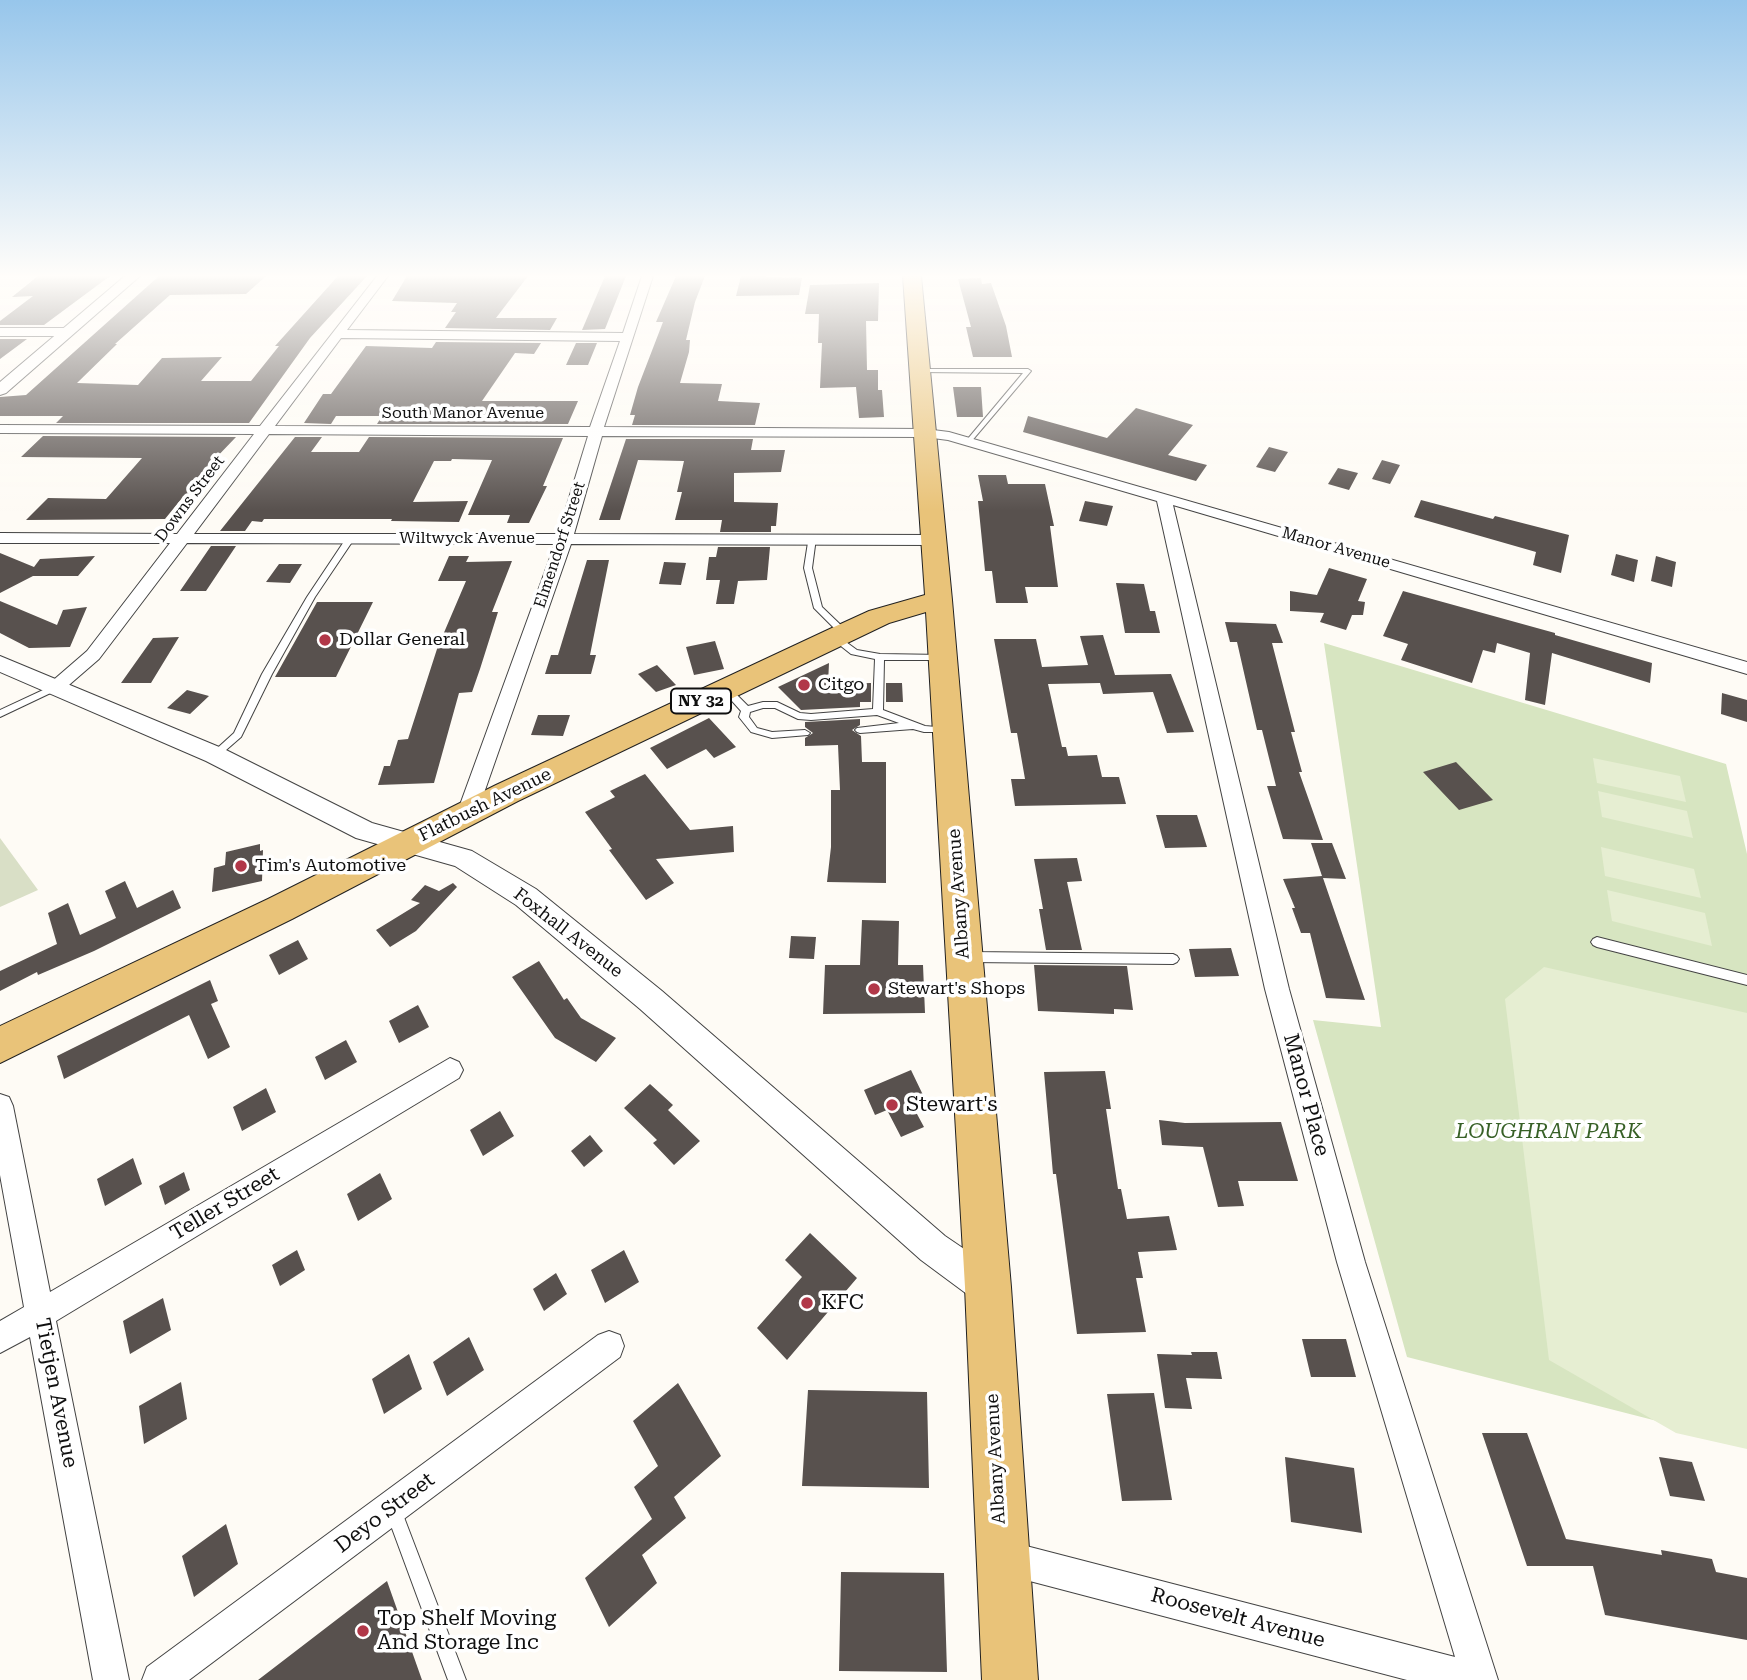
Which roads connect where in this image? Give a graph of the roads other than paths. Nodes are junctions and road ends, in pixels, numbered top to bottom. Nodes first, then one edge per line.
1 (41, 354) edge
2 (320, 354) edge
3 (620, 354) edge
4 (919, 354) edge
5 (920, 371) junction
6 (0, 390) edge
7 (0, 429) edge
8 (263, 430) junction
9 (596, 430) junction
10 (925, 433) junction
11 (968, 442) junction
12 (1164, 500) junction
13 (0, 538) edge
14 (183, 538) junction
15 (565, 538) junction
16 (812, 538) junction
17 (350, 539) junction
18 (934, 540) junction
19 (939, 600) junction
20 (840, 635) junction
21 (880, 657) junction
22 (943, 657) junction
23 (0, 663) edge
24 (1747, 667) edge
25 (56, 687) junction
26 (726, 689) junction
27 (746, 710) junction
28 (877, 712) junction
29 (0, 714) edge
30 (915, 726) junction
31 (860, 730) dead end
32 (948, 730) junction
33 (805, 733) dead end
34 (215, 755) junction
35 (467, 813) junction
36 (408, 843) junction
37 (1597, 942) dead end
38 (963, 957) junction
39 (1173, 959) dead end
40 (1747, 980) edge
41 (0, 1045) edge
42 (450, 1070) dead end
43 (0, 1106) edge
44 (988, 1287) junction
45 (41, 1314) junction
46 (0, 1338) edge
47 (609, 1346) dead end
48 (393, 1507) junction
49 (1001, 1556) junction
50 (111, 1680) edge
51 (160, 1680) edge
52 (457, 1680) edge
53 (1010, 1680) edge
54 (1477, 1680) edge

1 - 6 street
2 - 8 street, Downs Street
3 - 9 street, Elmendorf Street
4 - 5 main road, Albany Avenue
5 - 10 main road, Albany Avenue
5 - 11 lane
7 - 8 street, South Manor Avenue
8 - 9 street, South Manor Avenue
8 - 14 street, Downs Street
9 - 10 street, South Manor Avenue
9 - 15 street, Elmendorf Street
10 - 11 street, Manor Avenue
10 - 18 main road, Albany Avenue
11 - 12 street, Manor Avenue
12 - 24 street, Manor Avenue
12 - 54 street, Manor Place
13 - 14 street, Wiltwyck Avenue
14 - 17 street, Wiltwyck Avenue
14 - 25 street, Downs Street
15 - 16 street, Wiltwyck Avenue
15 - 17 street, Wiltwyck Avenue
15 - 35 street, Elmendorf Street
16 - 18 street, Wiltwyck Avenue
16 - 20 lane
17 - 34 lane
18 - 19 main road, Albany Avenue
19 - 20 main road, Flatbush Avenue / NY 32
19 - 22 main road, Albany Avenue
20 - 21 lane
20 - 26 main road, Flatbush Avenue / NY 32
21 - 22 lane
21 - 28 lane
22 - 32 main road, Albany Avenue
23 - 25 street, Foxhall Avenue
25 - 29 lane, Downs Street
25 - 34 street, Foxhall Avenue
26 - 27 lane
26 - 35 main road, Flatbush Avenue / NY 32
27 - 28 lane
27 - 33 lane
28 - 30 lane
30 - 31 lane
30 - 32 lane
32 - 38 main road, Albany Avenue
34 - 36 street, Foxhall Avenue
35 - 36 main road, Flatbush Avenue / NY 32
36 - 41 main road, Flatbush Avenue / NY 32
36 - 44 street, Foxhall Avenue
37 - 40 lane
38 - 39 lane
38 - 44 main road, Albany Avenue
42 - 45 street, Teller Street
43 - 45 street, Tietjen Avenue
44 - 49 main road, Albany Avenue
45 - 46 street, Teller Street
45 - 50 street, Tietjen Avenue
47 - 48 street, Deyo Street
48 - 51 street, Deyo Street
48 - 52 lane
49 - 53 main road, Albany Avenue
49 - 54 street, Roosevelt Avenue

